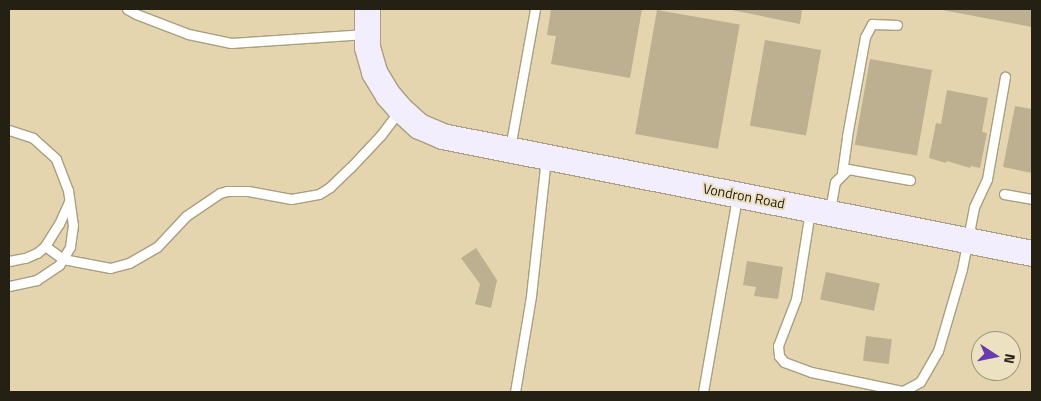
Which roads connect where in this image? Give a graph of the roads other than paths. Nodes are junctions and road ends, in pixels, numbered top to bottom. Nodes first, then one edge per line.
1 (127, 9) edge
2 (367, 9) edge
3 (535, 9) edge
4 (897, 25) dead end
5 (366, 34) junction
6 (1005, 77) dead end
7 (400, 108) junction
8 (9, 130) edge
9 (509, 151) junction
10 (546, 158) junction
11 (842, 172) junction
12 (910, 180) dead end
13 (738, 194) junction
14 (1004, 194) dead end
15 (1032, 199) edge
16 (69, 202) junction
17 (820, 210) junction
18 (968, 240) junction
19 (45, 246) junction
20 (1032, 253) edge
21 (63, 259) junction
22 (9, 261) edge
23 (9, 286) edge
24 (515, 392) edge
25 (703, 392) edge

1 - 5 lane
2 - 5 street, Vondron Road
3 - 9 lane
4 - 11 lane
5 - 7 street, Vondron Road
6 - 18 lane
7 - 9 street, Vondron Road
7 - 21 lane
8 - 16 lane
9 - 10 street, Vondron Road
10 - 13 street, Vondron Road
10 - 24 lane
11 - 12 lane
11 - 17 lane
13 - 17 street, Vondron Road
13 - 25 lane
14 - 15 lane
16 - 19 lane
16 - 21 lane
17 - 18 street, Vondron Road
17 - 18 lane
18 - 20 street, Vondron Road
19 - 21 lane
19 - 22 lane
21 - 23 lane

